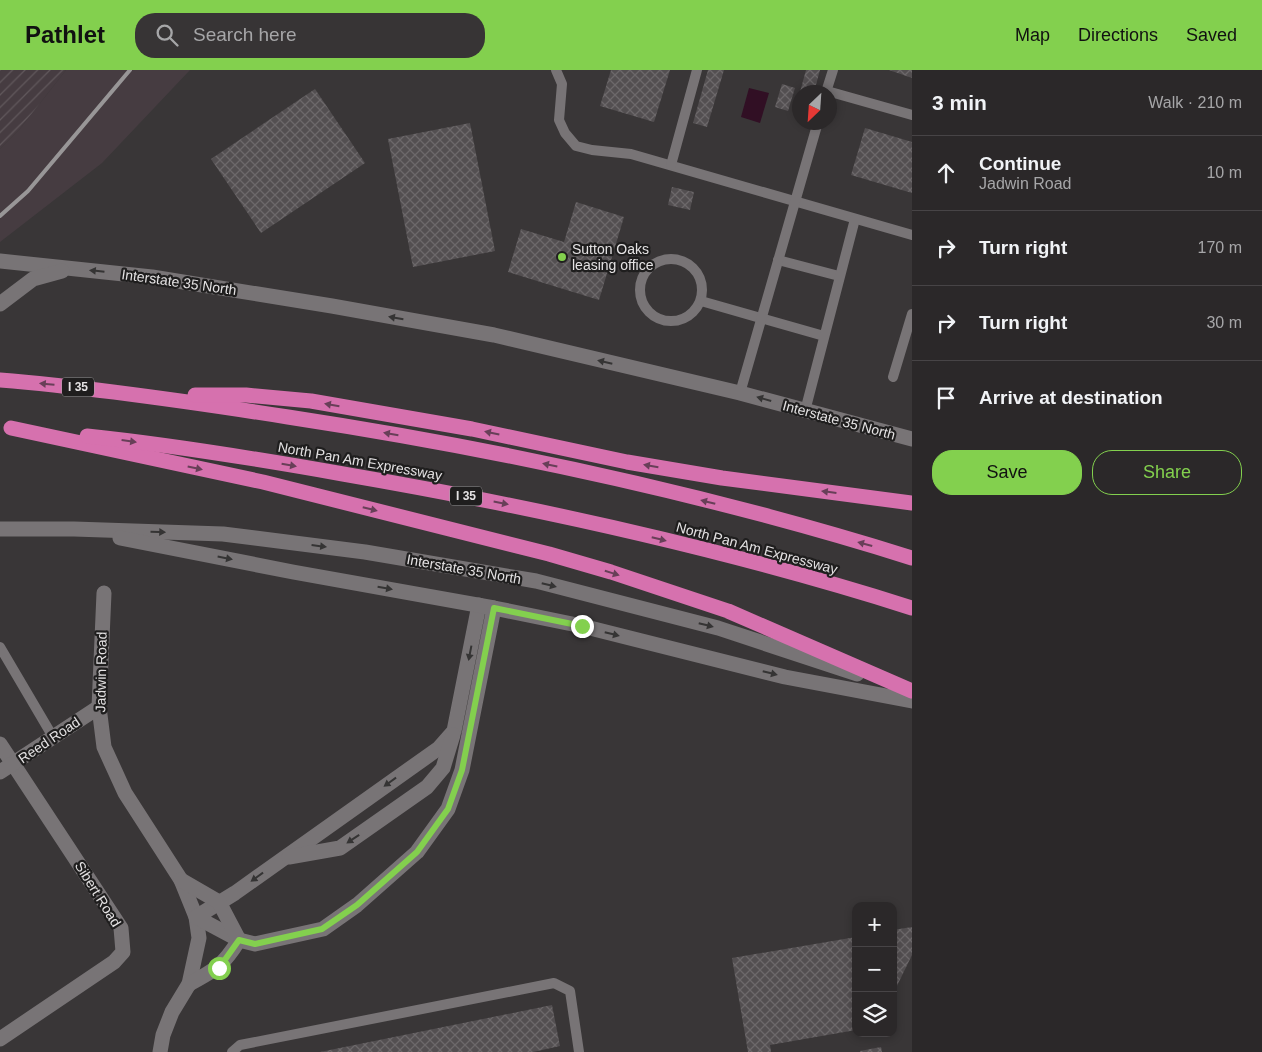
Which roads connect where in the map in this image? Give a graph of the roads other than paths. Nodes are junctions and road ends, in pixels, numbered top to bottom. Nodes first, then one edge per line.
1 (556, 70) edge
2 (697, 70) edge
3 (833, 70) edge
4 (829, 85) edge
5 (837, 95) edge
6 (912, 115) edge
7 (816, 130) edge
8 (671, 166) junction
9 (795, 201) junction
10 (855, 219) junction
11 (912, 235) edge
12 (778, 260) junction
13 (0, 261) edge
14 (71, 268) junction
15 (840, 276) junction
16 (701, 301) junction
17 (0, 304) edge
18 (912, 314) edge
19 (761, 318) junction
20 (824, 336) junction
21 (893, 377) dead end
22 (4, 380) edge
23 (740, 393) junction
24 (148, 395) junction
25 (805, 411) junction
26 (5, 428) edge
27 (912, 439) edge
28 (912, 503) edge
29 (0, 529) edge
30 (74, 529) junction
31 (912, 558) edge
32 (104, 593) dead end
33 (479, 605) junction
34 (494, 608) junction
35 (912, 608) edge
36 (0, 647) edge
37 (912, 693) edge
38 (912, 701) edge
39 (99, 707) junction
40 (454, 731) junction
41 (53, 737) junction
42 (0, 744) edge
43 (13, 764) junction
44 (0, 772) edge
45 (284, 858) junction
46 (181, 880) junction
47 (219, 902) junction
48 (196, 917) junction
49 (239, 940) junction
50 (189, 984) junction
51 (0, 1039) edge
52 (160, 1052) edge
53 (232, 1052) edge
54 (579, 1052) edge

1 - 8 lane
2 - 8 lane
3 - 4 lane
5 - 6 lane
7 - 9 lane
8 - 9 lane
9 - 10 lane
9 - 12 lane
10 - 11 lane
10 - 15 lane
12 - 15 lane
12 - 19 lane
13 - 14 main road, Interstate 35 North
14 - 17 main road
23 -> 14 main road, Interstate 35 North
15 - 20 lane
16 - 16 lane
16 - 19 lane
18 - 21 lane
19 - 20 lane
19 - 23 lane
20 - 25 lane
24 -> 22 highway, I 35
25 -> 23 main road, Interstate 35 North
28 -> 24 highway
31 -> 24 highway, I 35
25 - 27 main road, Interstate 35 North
26 -> 35 highway, North Pan Am Expressway / I 35
26 -> 37 highway
29 - 30 main road, Interstate 35 North
30 -> 33 main road
30 -> 37 main road, Interstate 35 North
32 - 39 main road, Jadwin Road
33 - 34 main road
33 -> 40 main road
34 -> 38 main road
34 - 49 main road
36 - 41 lane
39 - 41 main road, Reed Road
39 - 46 main road, Jadwin Road
40 -> 45 main road
40 -> 45 main road
41 - 43 main road, Reed Road
42 - 43 main road
43 - 44 main road, Reed Road
43 - 51 main road, Sibert Road
45 -> 47 main road
46 - 47 main road, Jadwin Road
46 - 48 main road, Jadwin Road
47 - 48 main road
47 - 49 main road
48 - 49 main road
48 - 50 main road, Jadwin Road
49 - 50 main road
50 - 52 main road, Jadwin Road
53 - 54 lane

